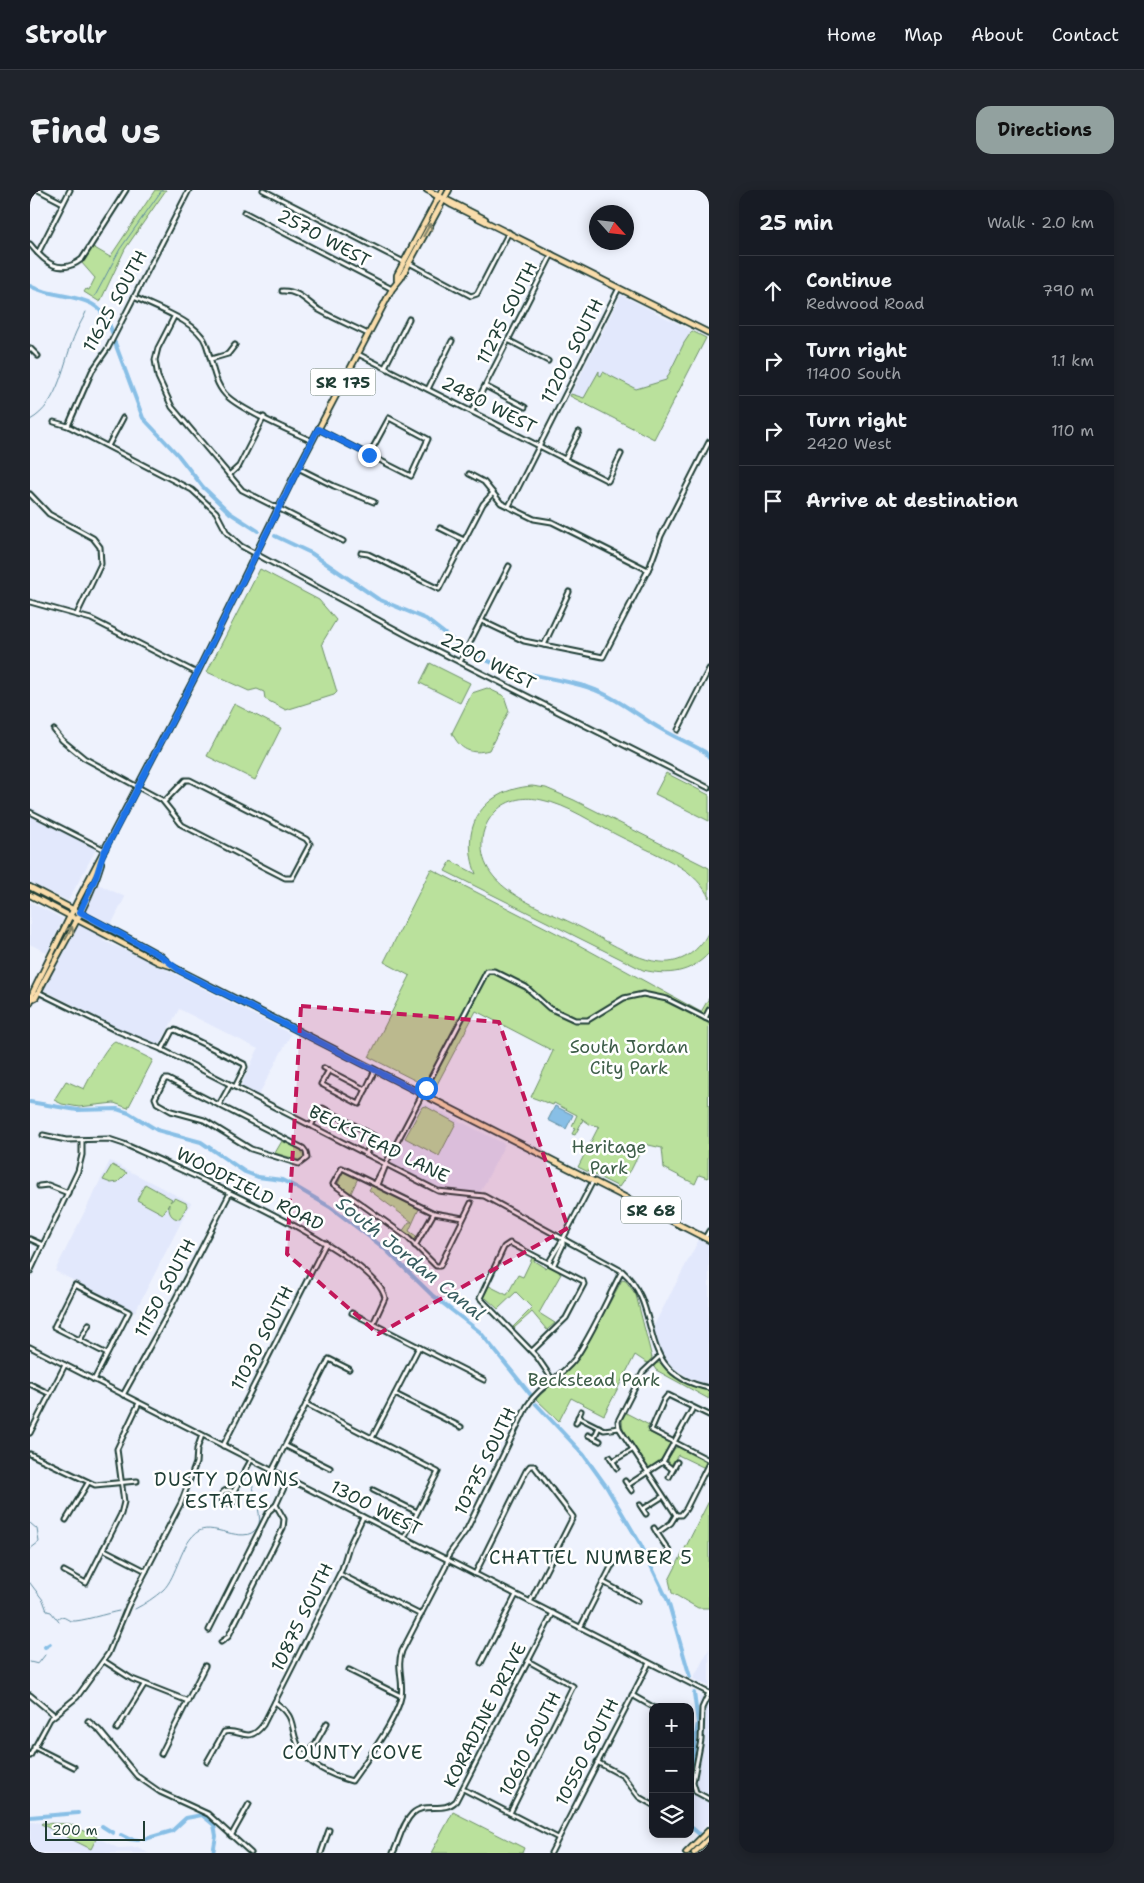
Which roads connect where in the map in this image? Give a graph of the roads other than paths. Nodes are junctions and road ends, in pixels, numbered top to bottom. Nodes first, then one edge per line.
1 (38, 190) edge
2 (70, 190) edge
3 (126, 190) edge
4 (189, 190) edge
5 (263, 190) edge
6 (427, 190) edge
7 (449, 190) edge
8 (438, 194) edge
9 (445, 199) junction
10 (64, 203) junction
11 (244, 212) dead end
12 (509, 232) junction
13 (30, 244) edge
14 (38, 253) junction
15 (552, 254) junction
16 (407, 263) junction
17 (620, 288) junction
18 (392, 289) junction
19 (282, 291) dead end
20 (134, 297) junction
21 (174, 317) junction
22 (409, 319) dead end
23 (709, 333) edge
24 (368, 334) junction
25 (508, 340) junction
26 (452, 341) dead end
27 (235, 345) dead end
28 (30, 348) edge
29 (358, 354) junction
30 (38, 356) dead end
31 (211, 359) junction
32 (548, 361) dead end
33 (385, 367) junction
34 (485, 386) junction
35 (428, 389) junction
36 (525, 407) dead end
37 (472, 411) junction
38 (264, 417) junction
39 (123, 418) dead end
40 (54, 422) dead end
41 (68, 426) junction
42 (318, 429) junction
43 (578, 432) dead end
44 (312, 441) junction
45 (709, 442) edge
46 (108, 446) junction
47 (540, 446) junction
48 (621, 454) dead end
49 (369, 455) junction
50 (565, 459) junction
51 (298, 468) junction
52 (469, 474) dead end
53 (229, 475) junction
54 (493, 493) junction
55 (30, 494) edge
56 (374, 502) dead end
57 (508, 506) junction
58 (279, 508) junction
59 (440, 528) dead end
60 (464, 540) junction
61 (343, 541) dead end
62 (361, 552) dead end
63 (257, 554) junction
64 (509, 566) dead end
65 (648, 570) junction
66 (569, 592) dead end
67 (30, 602) edge
68 (77, 614) junction
69 (482, 621) junction
70 (544, 645) junction
71 (460, 662) junction
72 (709, 669) edge
73 (197, 673) junction
74 (54, 730) dead end
75 (678, 730) dead end
76 (138, 787) junction
77 (709, 788) edge
78 (164, 802) junction
79 (30, 812) edge
80 (104, 852) junction
81 (30, 888) edge
82 (30, 895) edge
83 (73, 908) junction
84 (80, 912) junction
85 (69, 916) junction
86 (76, 920) junction
87 (171, 966) junction
88 (34, 991) edge
89 (31, 1001) edge
90 (709, 1010) edge
91 (705, 1018) junction
92 (709, 1020) edge
93 (162, 1050) junction
94 (324, 1068) dead end
95 (329, 1070) junction
96 (375, 1070) junction
97 (230, 1084) junction
98 (235, 1087) junction
99 (366, 1090) junction
100 (423, 1094) junction
101 (220, 1105) junction
102 (311, 1126) junction
103 (43, 1135) dead end
104 (82, 1140) junction
105 (366, 1154) junction
106 (386, 1164) junction
107 (593, 1181) junction
108 (376, 1184) junction
109 (39, 1186) dead end
110 (230, 1193) junction
111 (68, 1194) junction
112 (471, 1203) dead end
113 (434, 1214) junction
114 (464, 1218) junction
115 (709, 1231) edge
116 (30, 1239) edge
117 (563, 1239) junction
118 (707, 1239) edge
119 (326, 1243) junction
120 (43, 1245) junction
121 (415, 1246) junction
122 (549, 1262) junction
123 (554, 1264) junction
124 (622, 1271) junction
125 (30, 1272) edge
126 (352, 1314) dead end
127 (89, 1324) dead end
128 (373, 1324) junction
129 (80, 1340) junction
130 (30, 1347) edge
131 (419, 1347) junction
132 (532, 1351) junction
133 (107, 1354) junction
134 (659, 1357) junction
135 (65, 1364) junction
136 (349, 1369) dead end
137 (552, 1379) junction
138 (94, 1380) junction
139 (484, 1380) dead end
140 (30, 1384) edge
141 (709, 1388) edge
142 (50, 1394) junction
143 (395, 1394) junction
144 (123, 1395) junction
145 (139, 1403) junction
146 (306, 1404) junction
147 (693, 1408) junction
148 (581, 1411) dead end
149 (709, 1415) edge
150 (578, 1417) junction
151 (576, 1422) dead end
152 (461, 1427) dead end
153 (599, 1428) junction
154 (619, 1428) junction
155 (30, 1433) edge
156 (202, 1435) junction
157 (588, 1435) dead end
158 (372, 1438) junction
159 (594, 1438) junction
160 (600, 1441) dead end
161 (676, 1443) junction
162 (223, 1446) junction
163 (286, 1446) junction
164 (632, 1450) junction
165 (30, 1454) edge
166 (610, 1457) dead end
167 (251, 1460) junction
168 (613, 1462) junction
169 (663, 1462) junction
170 (677, 1462) dead end
171 (709, 1462) edge
172 (330, 1468) dead end
173 (617, 1468) dead end
174 (672, 1469) junction
175 (272, 1471) junction
176 (647, 1474) junction
177 (669, 1477) dead end
178 (288, 1479) junction
179 (137, 1481) dead end
180 (625, 1481) dead end
181 (88, 1483) junction
182 (121, 1483) junction
183 (628, 1485) junction
184 (373, 1490) dead end
185 (632, 1492) dead end
186 (233, 1493) junction
187 (662, 1497) junction
188 (276, 1505) junction
189 (640, 1505) dead end
190 (643, 1509) junction
191 (417, 1512) junction
192 (646, 1514) dead end
193 (676, 1516) junction
194 (363, 1517) junction
195 (66, 1520) dead end
196 (654, 1528) dead end
197 (657, 1533) junction
198 (404, 1538) junction
199 (103, 1549) junction
200 (669, 1551) dead end
201 (447, 1560) junction
202 (616, 1561) dead end
203 (64, 1571) dead end
204 (146, 1571) junction
205 (340, 1574) junction
206 (475, 1574) junction
207 (603, 1582) junction
208 (516, 1595) junction
209 (530, 1602) junction
210 (638, 1602) dead end
211 (421, 1614) junction
212 (552, 1614) junction
213 (580, 1628) junction
214 (208, 1630) dead end
215 (221, 1642) dead end
216 (104, 1661) junction
217 (528, 1661) junction
218 (481, 1663) dead end
219 (649, 1663) junction
220 (206, 1666) dead end
221 (349, 1670) dead end
222 (144, 1685) junction
223 (709, 1693) edge
224 (30, 1695) edge
225 (632, 1695) junction
226 (401, 1696) junction
227 (188, 1702) junction
228 (275, 1702) junction
229 (649, 1705) edge
230 (54, 1714) junction
231 (88, 1721) dead end
232 (327, 1722) dead end
233 (117, 1729) dead end
234 (34, 1747) junction
235 (161, 1754) dead end
236 (30, 1756) edge
237 (304, 1756) junction
238 (207, 1762) dead end
239 (597, 1762) junction
240 (74, 1767) dead end
241 (463, 1789) junction
242 (709, 1799) edge
243 (649, 1803) edge
244 (249, 1804) dead end
245 (510, 1813) junction
246 (329, 1830) dead end
247 (709, 1830) edge
248 (231, 1836) junction
249 (558, 1838) junction
250 (709, 1838) edge
251 (251, 1853) edge
252 (321, 1853) edge
253 (392, 1853) edge
254 (551, 1853) edge
255 (686, 1853) edge
256 (694, 1853) edge

1 - 10 street
2 - 10 street
3 - 14 street
4 - 20 street, 11625 SOUTH
5 - 16 street
6 - 8 main road
7 - 9 main road, SR 175
8 - 9 main road
8 - 16 main road, SR 175
9 - 12 main road
16 -> 9 main road, SR 175
10 - 14 street
11 - 18 street, 2570 WEST
12 - 15 main road
12 - 16 street
13 - 14 street
15 - 17 main road
15 - 25 street, 11275 SOUTH
16 - 18 main road, SR 175
17 - 23 main road
17 - 47 street, 11200 SOUTH
18 - 24 main road, SR 175
19 - 24 street
20 - 21 street
20 - 41 street, 11625 SOUTH
21 - 31 street
21 - 53 street
22 - 33 street
24 - 29 main road, SR 175
25 - 32 street
25 - 34 street, 11275 SOUTH
26 - 35 street
27 - 31 street
28 - 30 street
29 - 33 street, 2480 WEST
29 - 42 main road, SR 175
31 - 38 street
33 - 35 street, 2480 WEST
34 - 36 street
34 - 37 street, 11275 SOUTH
35 - 37 street, 2480 WEST
37 - 47 street, 2480 WEST
38 - 44 street
38 - 53 street
39 - 46 street
40 - 41 street, 2200 WEST
41 - 46 street, 2200 WEST
42 - 44 main road, SR 175
42 - 49 street
43 - 50 street
44 - 51 main road, SR 175
45 - 65 street
46 - 63 street, 2200 WEST
47 - 50 street, 2480 WEST
47 - 57 street, 11200 SOUTH
48 - 50 street, 2480 WEST
49 - 49 street
51 - 56 street
51 - 58 main road, SR 175
52 - 54 street
53 - 58 street
54 - 57 street
54 - 60 street
55 - 68 street
57 - 65 street
58 - 61 street
58 - 63 main road, SR 175
59 - 60 street
60 - 62 street
63 - 71 street, 2200 WEST
63 - 73 main road, SR 175
64 - 69 street
65 - 70 street
66 - 70 street
67 - 68 street
68 - 73 street
69 - 70 street
69 - 71 street
71 - 77 street, 2200 WEST
72 - 75 street
73 - 76 main road, SR 175
74 - 76 street
76 - 78 street
76 - 80 main road, SR 175
78 - 78 street
79 - 80 street
80 - 83 main road, SR 175
80 - 84 main road, SR 175
81 - 83 main road, SR 68
82 - 85 main road, SR 68
83 - 84 main road, SR 68
83 - 85 main road, SR 175
84 - 86 main road, SR 175
84 - 87 main road, SR 68
85 - 86 main road, SR 68
85 - 88 main road, SR 175
86 - 87 main road, SR 68
88 -> 86 main road, SR 175
87 - 96 main road, SR 68
88 - 89 main road, SR 175
88 - 93 street, BECKSTEAD LANE
90 - 91 street
91 - 92 street
91 - 100 street
93 - 97 street, BECKSTEAD LANE
93 - 98 street
94 - 95 street
95 - 99 street
95 - 99 street
96 - 99 street
96 - 100 main road, SR 68
97 - 98 street, BECKSTEAD LANE
97 - 101 street
98 - 102 street, BECKSTEAD LANE
100 - 106 street
100 - 107 main road, SR 68
101 - 101 street
102 - 105 street, BECKSTEAD LANE
102 - 105 street
103 - 104 street, WOODFIELD ROAD
104 - 110 street, WOODFIELD ROAD
104 - 111 street
105 - 106 street, BECKSTEAD LANE
106 - 108 street
106 - 117 street, BECKSTEAD LANE
107 - 117 street
107 - 118 main road, SR 68
108 - 113 street
108 - 121 street
109 - 111 street
110 - 119 street, WOODFIELD ROAD
110 - 144 street, 11150 SOUTH
111 - 120 street
112 - 114 street
113 - 114 street
113 - 121 street
114 - 121 street
115 - 118 street
116 - 120 street
117 - 122 street
117 - 123 street
117 - 124 street, BECKSTEAD LANE
119 - 128 street, WOODFIELD ROAD
119 - 162 street, 11030 SOUTH
120 - 125 street
122 - 123 street
122 - 132 street
123 - 132 street
124 - 134 street, BECKSTEAD LANE
124 - 137 street, 10775 SOUTH
126 - 128 street
127 - 129 street
128 - 131 street
129 - 133 street
129 - 133 street
130 - 135 street, 1300 WEST
131 - 139 street
131 - 143 street
132 - 137 street
133 - 138 street
134 - 141 street, BECKSTEAD LANE
134 - 154 street
135 - 138 street, 1300 WEST
135 - 142 street
136 - 146 street
137 - 201 street, 10775 SOUTH
138 - 144 street, 1300 WEST
140 - 142 street
142 - 155 street
143 - 152 street
143 - 158 street
144 - 145 street, 1300 WEST
145 - 156 street, 1300 WEST
145 - 182 street
146 - 158 street
146 - 163 street
147 - 149 street
147 - 161 street
147 - 161 street
148 - 150 street
150 - 151 street
150 - 153 street
153 - 154 street
153 - 159 street
154 - 164 street
156 - 162 street, 1300 WEST
156 - 204 street
157 - 159 street
158 - 191 street
159 - 160 street
161 - 169 street
161 - 171 street
162 - 167 street, 1300 WEST
163 - 172 street
163 - 175 street
164 - 168 street
164 - 176 street
165 - 181 street
166 - 168 street
167 - 175 street, 1300 WEST
167 - 186 street
168 - 173 street
169 - 174 street
169 - 176 street
170 - 174 street
171 - 193 street
174 - 177 street
175 - 178 street, 1300 WEST
176 - 183 street
176 - 187 street
178 - 188 street
178 - 194 street, 1300 WEST
179 - 182 street
180 - 183 street
181 - 182 street
181 - 195 street
182 - 199 street
183 - 185 street
184 - 191 street
186 - 186 street
187 - 190 street
187 - 193 street
188 - 214 street
188 - 215 street
189 - 190 street
190 - 192 street
191 - 198 street
193 - 197 street
194 - 198 street, 1300 WEST
194 - 205 street, 10875 SOUTH
196 - 197 street
197 - 200 street
198 - 201 street, 1300 WEST
199 - 203 street
199 - 204 street
201 - 206 street, 1300 WEST
201 - 211 street, 10775 SOUTH
202 - 207 street
204 - 216 street
205 - 211 street
205 - 228 street, 10875 SOUTH
206 - 208 street, 1300 WEST
206 - 209 street
207 - 210 street
207 - 213 street
208 - 209 street, 1300 WEST
208 - 218 street
209 - 212 street, 1300 WEST
211 - 226 street, 10775 SOUTH
212 - 213 street, 1300 WEST
212 - 217 street, KORADINE DRIVE
213 - 219 street, 1300 WEST
216 - 222 street
216 - 230 street
217 - 241 street, KORADINE DRIVE
217 - 245 street, 10610 SOUTH
219 - 223 street, 1300 WEST
219 - 225 street, 10550 SOUTH
220 - 227 street
221 - 226 street
222 - 227 street
222 - 233 street
223 - 242 street
224 - 230 street
225 - 229 street
225 - 239 street, 10550 SOUTH
226 - 237 street
227 - 235 street
228 - 237 street
228 - 238 street, 10875 SOUTH
230 - 234 street
231 - 248 street
232 - 237 street
234 - 236 street
234 - 240 street
239 - 243 street
239 - 249 street, 10550 SOUTH
241 - 245 street
241 - 253 street, KORADINE DRIVE
244 - 248 street
245 - 249 street
246 - 252 street
247 - 255 main road
248 - 251 street
249 - 254 street, 10550 SOUTH
250 - 256 main road

